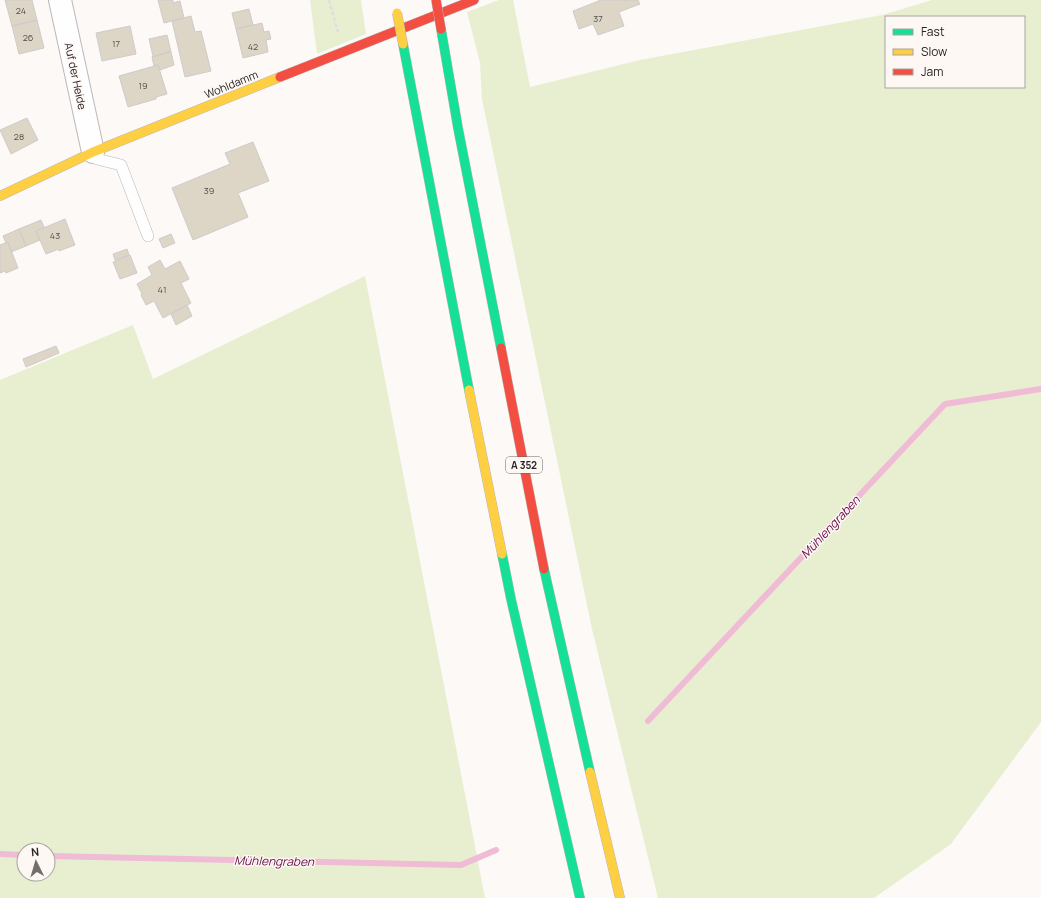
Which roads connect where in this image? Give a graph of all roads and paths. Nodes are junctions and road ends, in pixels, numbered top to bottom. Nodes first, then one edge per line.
1 (60, 0) edge
2 (329, 0) edge
3 (436, 0) edge
4 (474, 0) edge
5 (397, 10) dead end
6 (344, 52) junction
7 (93, 152) junction
8 (0, 196) edge
9 (148, 236) dead end
10 (580, 898) edge
11 (620, 898) edge

1 - 7 street, Auf der Heide
2 - 6 path
3 - 11 main road, A 352, bridge
4 - 6 main road, Wohldamm
5 - 10 main road, bridge
6 - 7 main road, Wohldamm
7 - 8 main road, Wohldamm
7 - 9 lane

